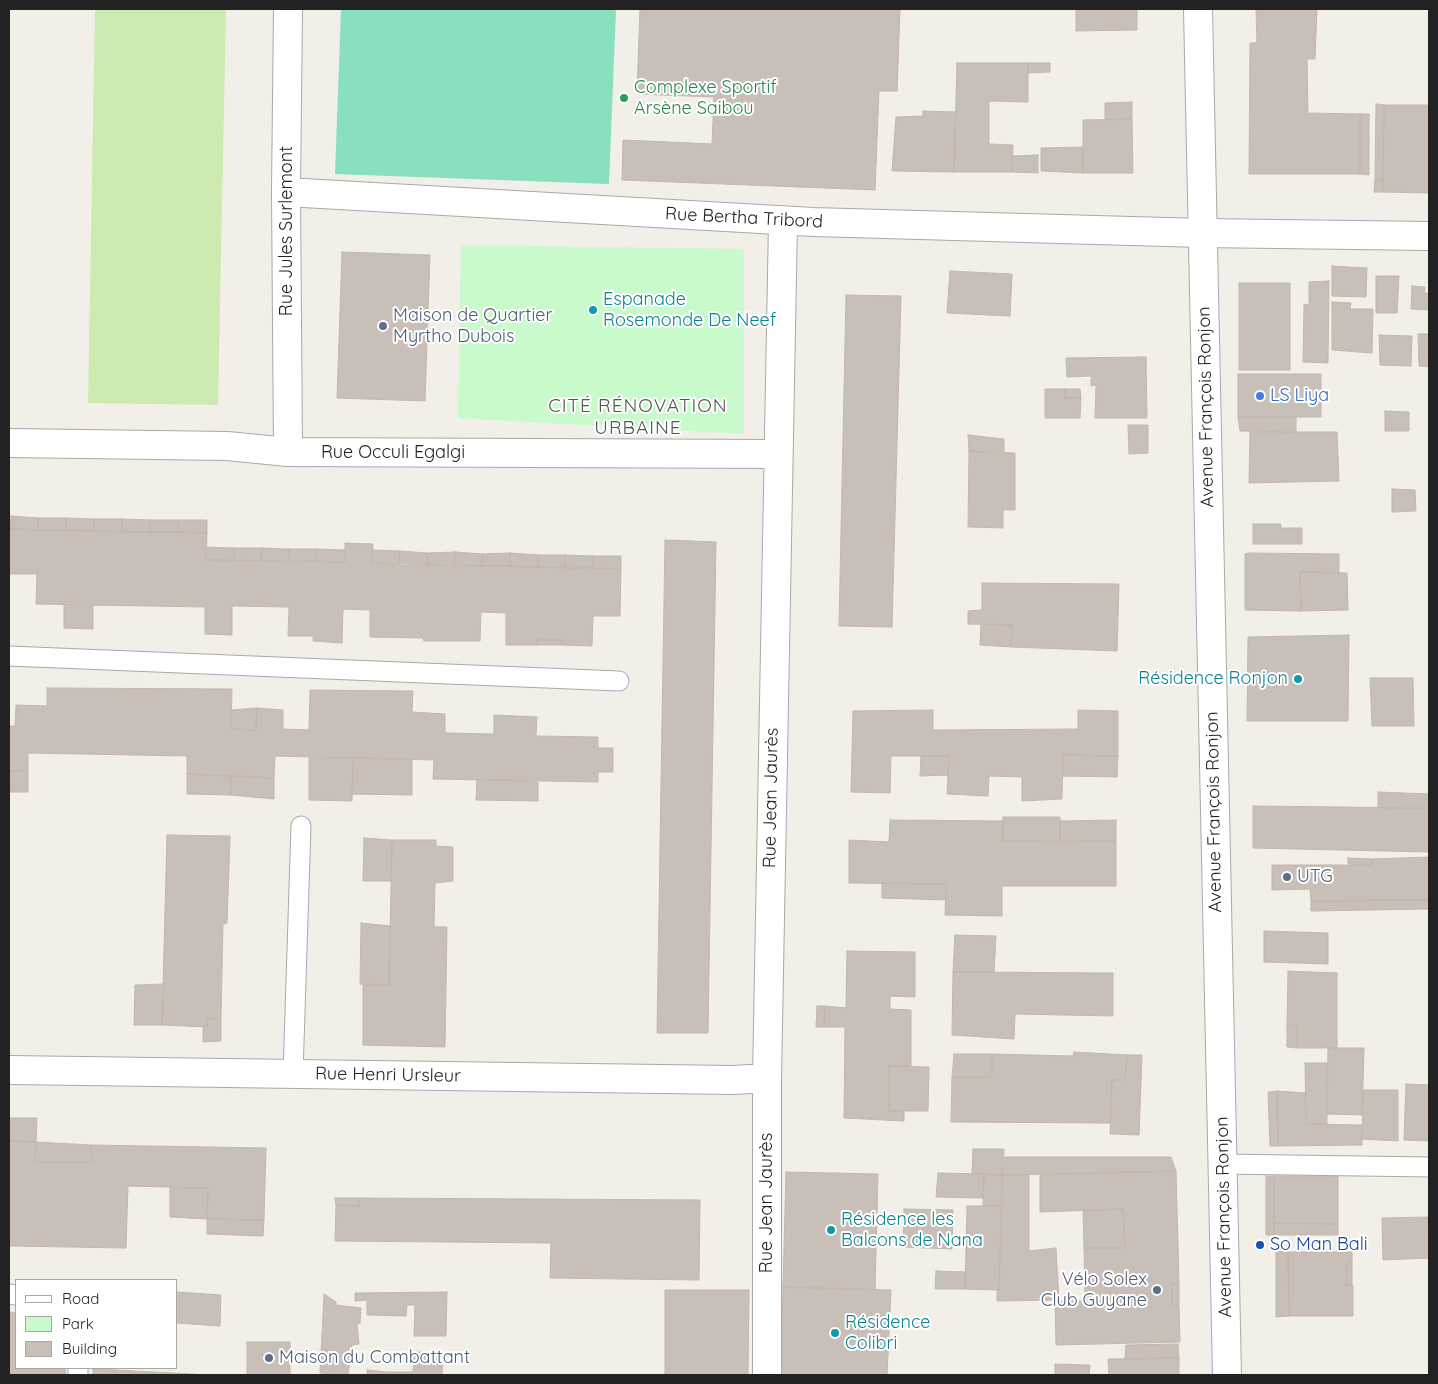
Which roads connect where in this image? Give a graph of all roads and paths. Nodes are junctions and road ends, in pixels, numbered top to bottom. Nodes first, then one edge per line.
1 (288, 9) edge
2 (1198, 9) edge
3 (286, 192) junction
4 (783, 221) junction
5 (1202, 233) junction
6 (1429, 236) edge
7 (9, 443) edge
8 (288, 452) junction
9 (778, 454) junction
10 (9, 656) edge
11 (619, 681) dead end
12 (301, 826) dead end
13 (9, 1070) edge
14 (292, 1074) junction
15 (767, 1078) junction
16 (1222, 1164) junction
17 (1429, 1167) edge
18 (767, 1375) edge
19 (1227, 1375) edge

1 - 3 street, Rue Jules Surlemont
2 - 5 street, Avenue François Ronjon
3 - 4 street, Rue Bertha Tribord
3 - 8 street, Rue Jules Surlemont
4 - 5 street, Rue Bertha Tribord
4 - 9 street, Rue Jean Jaurès
5 - 6 street, Rue Bertha Tribord
5 - 16 street, Avenue François Ronjon
7 - 8 street, Rue Occuli Egalgi
8 - 9 street, Rue Occuli Egalgi
9 - 15 street, Rue Jean Jaurès
10 - 11 lane
12 - 14 lane
13 - 14 street, Rue Henri Ursleur
14 - 15 street, Rue Henri Ursleur
15 - 18 street, Rue Jean Jaurès
16 - 17 lane
16 - 19 street, Avenue François Ronjon

